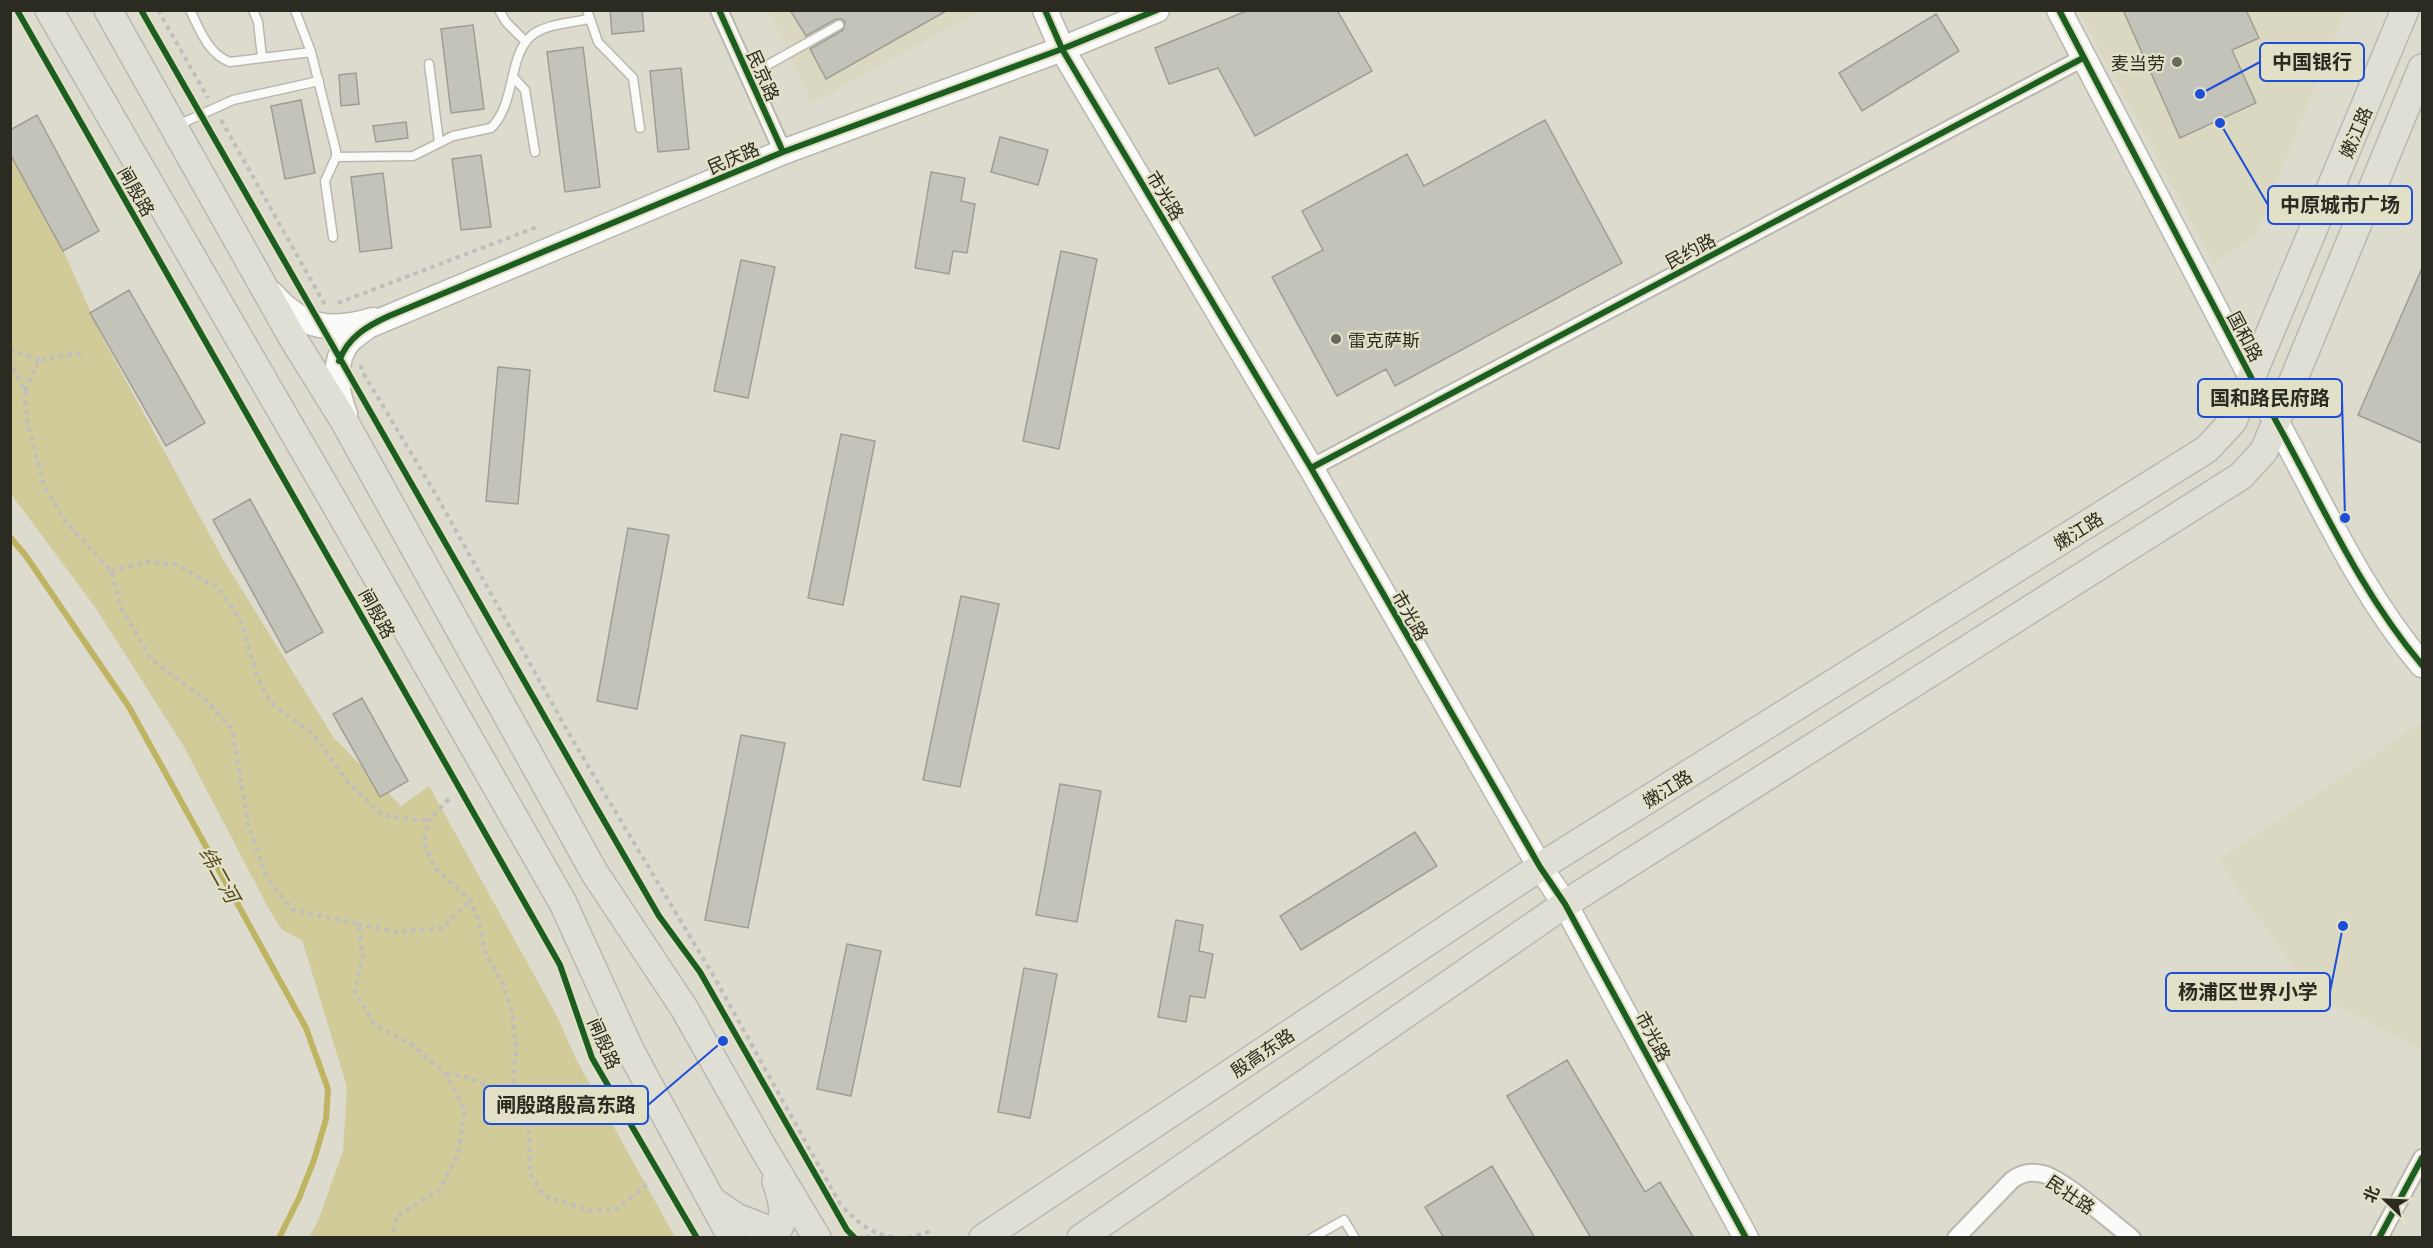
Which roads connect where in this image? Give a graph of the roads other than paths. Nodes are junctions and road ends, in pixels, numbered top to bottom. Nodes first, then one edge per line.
1 (49, 10) edge
2 (108, 10) edge
3 (190, 10) edge
4 (254, 10) edge
5 (295, 10) edge
6 (500, 10) edge
7 (718, 10) edge
8 (1045, 10) edge
9 (1157, 10) edge
10 (2059, 10) edge
11 (2405, 10) edge
12 (588, 14) edge
13 (839, 25) dead end
14 (526, 42) junction
15 (1062, 49) junction
16 (310, 52) junction
17 (262, 57) junction
18 (2083, 58) junction
19 (429, 64) dead end
20 (2422, 68) edge
21 (748, 76) junction
22 (513, 77) junction
23 (319, 81) junction
24 (175, 127) junction
25 (640, 128) dead end
26 (439, 142) junction
27 (535, 152) dead end
28 (783, 152) junction
29 (336, 157) junction
30 (333, 237) dead end
31 (264, 285) junction
32 (351, 332) junction
33 (2252, 379) junction
34 (2277, 420) junction
35 (359, 450) junction
36 (1311, 468) junction
37 (2422, 665) edge
38 (1540, 867) junction
39 (1565, 904) junction
40 (762, 1146) junction
41 (2422, 1158) edge
42 (711, 1200) junction
43 (732, 1238) edge
44 (817, 1238) edge
45 (983, 1238) edge
46 (1081, 1238) edge
47 (1312, 1238) edge
48 (1354, 1238) edge
49 (1746, 1238) edge
50 (1956, 1238) edge
51 (2132, 1238) edge
52 (2379, 1238) edge

1 - 42 main road, 闸殷路
2 - 24 main road
3 - 17 lane
4 - 17 lane
5 - 16 lane
6 - 14 lane
7 - 21 street, 民京路
8 - 15 street, 市光路
9 - 15 street, 民庆路
10 - 18 street, 国和路
11 - 33 main road, 嫩江路
12 - 14 lane
12 - 25 lane
13 - 21 lane
14 - 22 lane
15 - 28 street, 民庆路
15 - 36 street, 市光路
16 - 17 lane
16 - 23 lane
18 - 33 street, 国和路
18 - 36 street, 民约路
19 - 26 lane
20 - 34 main road, 嫩江路
21 - 28 street, 民京路
22 - 26 lane
22 - 27 lane
23 - 24 lane
23 - 29 lane
24 - 31 main road
26 - 29 lane
28 - 32 street, 民庆路
29 - 30 lane
31 - 32 street, 民庆路
31 - 35 main road
32 - 35 street
33 - 34 street, 国和路
33 - 38 main road, 嫩江路
34 - 37 street, 国和路
34 - 39 main road, 嫩江路
35 - 40 main road
36 - 38 street, 市光路
38 - 39 street, 市光路
38 - 45 main road, 殷高东路
39 - 46 main road
39 - 49 street, 市光路
40 - 42 main road
40 - 44 main road
41 - 52 street
42 - 43 main road, 闸殷路
47 - 48 lane
50 - 51 street, 民壮路

